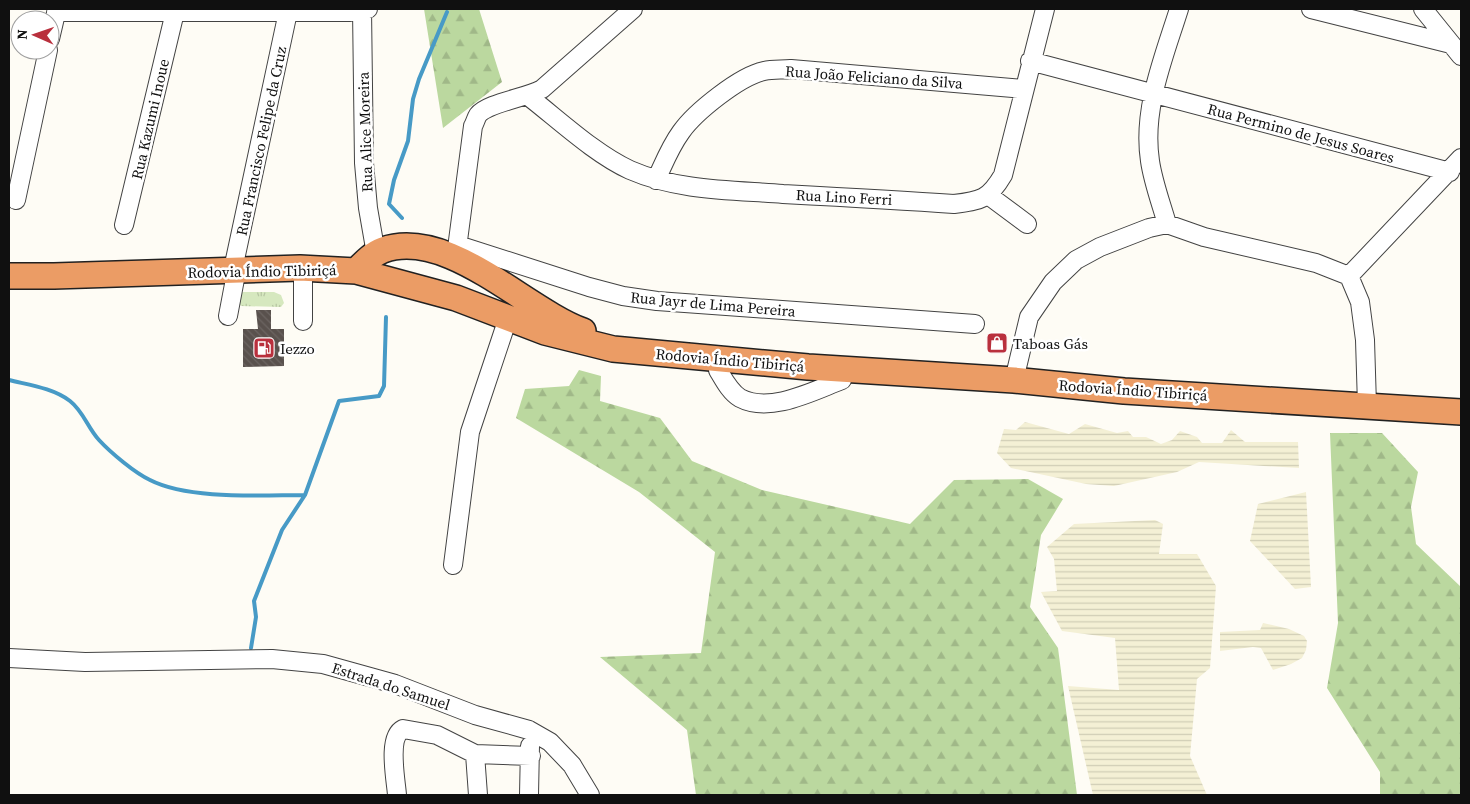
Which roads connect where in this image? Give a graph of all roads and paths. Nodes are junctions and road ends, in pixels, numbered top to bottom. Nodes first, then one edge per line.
1 (364, 9) edge
2 (634, 9) edge
3 (1045, 9) edge
4 (1179, 9) edge
5 (1311, 9) edge
6 (1423, 9) edge
7 (60, 10) edge
8 (175, 12) junction
9 (288, 12) junction
10 (1456, 50) edge
11 (46, 60) edge
12 (1030, 61) junction
13 (1023, 89) junction
14 (1153, 94) junction
15 (528, 96) junction
16 (1461, 158) edge
17 (1450, 172) junction
18 (656, 180) junction
19 (988, 195) junction
20 (16, 200) dead end
21 (1026, 224) dead end
22 (1167, 224) junction
23 (124, 225) dead end
24 (457, 252) junction
25 (376, 254) junction
26 (356, 271) junction
27 (234, 274) junction
28 (9, 276) edge
29 (1349, 276) junction
30 (302, 279) junction
31 (9, 290) edge
32 (228, 316) dead end
33 (303, 320) dead end
34 (975, 324) dead end
35 (505, 327) junction
36 (632, 351) junction
37 (1014, 380) junction
38 (1367, 405) junction
39 (1461, 412) edge
40 (1461, 422) edge
41 (453, 565) dead end
42 (9, 658) edge
43 (529, 730) junction
44 (475, 754) junction
45 (531, 756) junction
46 (397, 795) edge
47 (478, 795) edge
48 (529, 795) edge
49 (590, 795) edge

1 - 9 street
1 - 25 street, Rua Alice Moreira
2 - 15 street
3 - 12 street
4 - 14 street
5 - 10 street
6 - 10 street
7 - 8 street
8 - 9 street
8 - 23 street, Rua Kazumi Inoue
9 - 27 street, Rua Francisco Felipe da Cruz
11 - 20 street
12 - 13 street
12 - 14 street
13 - 18 street, Rua João Feliciano da Silva
13 - 19 street
14 - 17 street, Rua Permino de Jesus Soares
14 - 22 street
15 - 18 street, Rua Lino Ferri
15 - 24 street
16 - 17 street
17 - 29 street
18 - 19 street, Rua Lino Ferri
19 - 21 street
22 - 29 street
22 - 37 street
24 - 25 highway
24 - 34 street, Rua Jayr de Lima Pereira
24 - 36 highway
25 - 26 highway
26 - 27 highway, Rodovia Índio Tibiriçá
26 - 36 highway, Rodovia Índio Tibiriçá
27 - 28 highway, Rodovia Índio Tibiriçá
27 - 30 highway, Rodovia Índio Tibiriçá
27 - 31 highway, Rodovia Índio Tibiriçá
27 - 32 street, Rua Francisco Felipe da Cruz
29 - 38 street
30 - 33 street
30 - 35 highway, Rodovia Índio Tibiriçá
35 - 40 highway, Rodovia Índio Tibiriçá
35 - 41 street
36 - 37 highway, Rodovia Índio Tibiriçá
37 - 38 highway, Rodovia Índio Tibiriçá
38 - 39 highway, Rodovia Índio Tibiriçá
42 - 43 street, Estrada do Samuel
43 - 45 street
43 - 49 street, Estrada do Samuel
44 - 45 street
44 - 46 street
44 - 47 street
45 - 48 street

